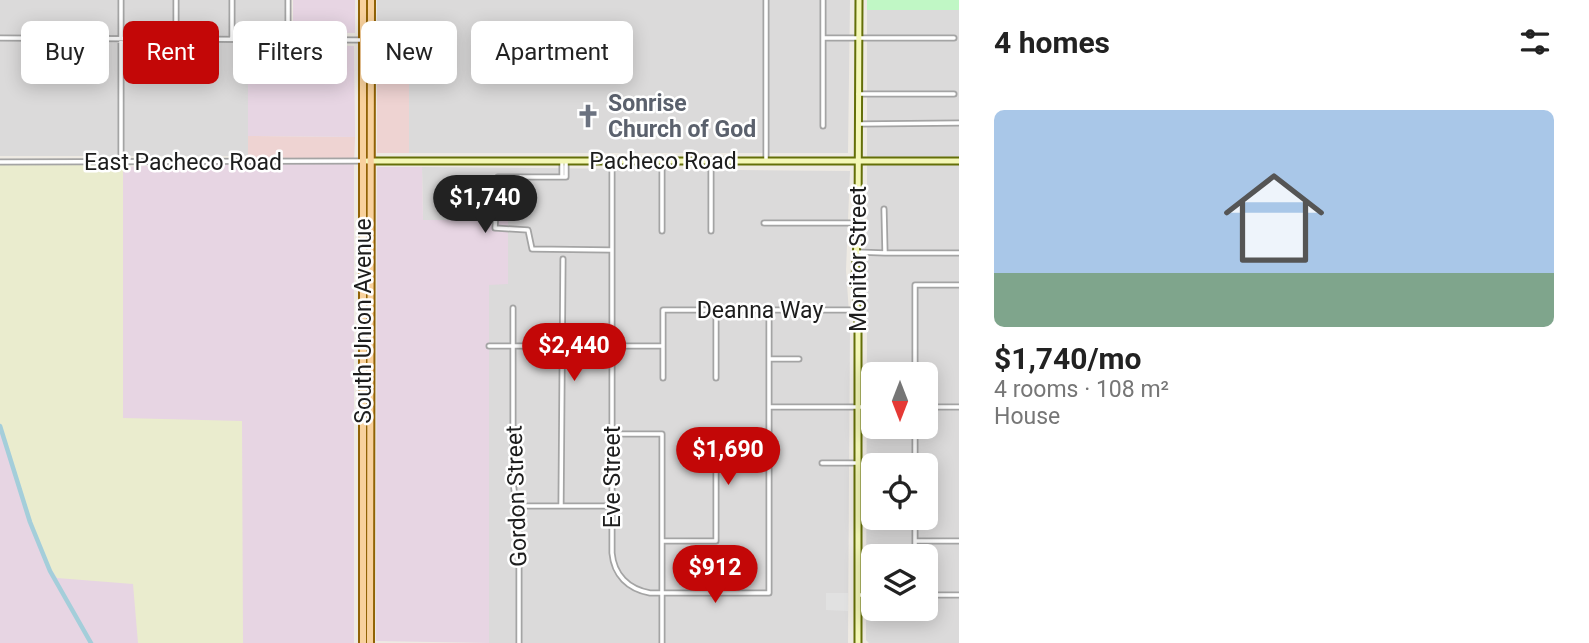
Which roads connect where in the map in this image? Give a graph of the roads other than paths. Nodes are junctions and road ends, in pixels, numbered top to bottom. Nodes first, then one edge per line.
1 (121, 0) edge
2 (176, 0) edge
3 (232, 0) edge
4 (288, 0) edge
5 (367, 0) edge
6 (766, 0) edge
7 (823, 0) edge
8 (859, 0) edge
9 (176, 21) edge
10 (288, 21) edge
11 (367, 21) edge
12 (0, 38) edge
13 (121, 38) junction
14 (219, 38) edge
15 (232, 38) joint
16 (823, 38) junction
17 (859, 38) junction
18 (954, 38) dead end
19 (367, 84) edge
20 (371, 84) edge
21 (859, 94) junction
22 (954, 94) dead end
23 (959, 123) edge
24 (859, 124) junction
25 (823, 126) dead end
26 (959, 160) edge
27 (367, 161) junction
28 (564, 161) junction
29 (612, 161) junction
30 (662, 161) junction
31 (711, 161) junction
32 (766, 161) junction
33 (858, 161) junction
34 (0, 162) edge
35 (121, 162) junction
36 (884, 209) dead end
37 (764, 223) dead end
38 (858, 223) junction
39 (662, 231) dead end
40 (711, 231) dead end
41 (612, 250) junction
42 (856, 252) junction
43 (884, 253) junction
44 (959, 253) edge
45 (563, 259) dead end
46 (959, 285) edge
47 (513, 308) dead end
48 (716, 310) junction
49 (769, 310) junction
50 (858, 310) junction
51 (363, 346) junction
52 (489, 346) dead end
53 (513, 346) junction
54 (562, 346) junction
55 (612, 346) junction
56 (663, 346) junction
57 (769, 359) junction
58 (800, 359) dead end
59 (915, 362) edge
60 (663, 378) dead end
61 (716, 378) dead end
62 (370, 383) junction
63 (769, 407) junction
64 (858, 407) junction
65 (938, 407) edge
66 (959, 407) edge
67 (363, 412) junction
68 (769, 433) junction
69 (612, 434) junction
70 (370, 451) junction
71 (822, 463) dead end
72 (858, 463) junction
73 (363, 478) junction
74 (516, 506) junction
75 (561, 506) junction
76 (612, 506) junction
77 (370, 517) junction
78 (915, 530) edge
79 (662, 541) junction
80 (915, 541) joint
81 (959, 541) edge
82 (363, 546) junction
83 (370, 584) junction
84 (662, 593) junction
85 (858, 595) joint
86 (938, 595) edge
87 (959, 595) edge
88 (363, 643) edge
89 (370, 643) edge
90 (519, 643) edge
91 (662, 643) edge
92 (858, 643) edge

1 - 13 street
2 - 9 street
3 - 15 street
4 - 10 street
5 - 11 main road, South Union Avenue
6 - 32 street
7 - 16 street
8 - 17 street, Monitor Street
12 - 13 street
13 - 35 street
14 - 15 street
16 - 17 street
16 - 25 street
17 - 18 street
17 - 21 street, Monitor Street
19 - 27 main road, South Union Avenue
20 - 27 main road, South Union Avenue
21 - 22 street
21 - 24 street, Monitor Street
23 - 24 street
24 - 33 street, Monitor Street
26 - 33 street, Pacheco Road
27 - 28 street, Pacheco Road
27 - 35 street, East Pacheco Road
27 - 51 main road, South Union Avenue
27 - 62 main road, South Union Avenue
28 - 29 street, Pacheco Road
28 - 41 street
29 - 30 street, Pacheco Road
29 - 41 street, Eve Street
30 - 31 street, Pacheco Road
30 - 39 street
31 - 32 street, Pacheco Road
31 - 40 street
32 - 33 street, Pacheco Road
33 - 38 street, Monitor Street
34 - 35 street, East Pacheco Road
36 - 43 street
37 - 38 street
38 - 42 street, Monitor Street
41 - 55 street, Eve Street
42 - 43 street
42 - 50 street, Monitor Street
43 - 44 street
45 - 54 street
46 - 59 street
47 - 53 street, Gordon Street
48 - 49 street, Deanna Way
48 - 56 street, Deanna Way
48 - 61 street
49 - 50 street, Deanna Way
49 - 57 street
50 - 64 street, Monitor Street
51 - 62 main road
51 - 67 main road, South Union Avenue
52 - 53 street
53 - 54 street
53 - 74 street, Gordon Street
54 - 55 street
54 - 75 street
55 - 56 street
55 - 69 street, Eve Street
56 - 60 street
57 - 58 street
57 - 63 street
62 - 70 main road, South Union Avenue
63 - 64 street
63 - 68 street
64 - 72 street, Monitor Street
65 - 66 street
67 - 70 main road
67 - 73 main road, South Union Avenue
68 - 79 street
68 - 84 street, Eve Street
69 - 76 street, Eve Street
69 - 79 street
70 - 77 main road, South Union Avenue
71 - 72 street
72 - 85 street, Monitor Street
73 - 77 main road
73 - 82 main road, South Union Avenue
74 - 75 street
74 - 90 street, Gordon Street
75 - 76 street
76 - 84 street, Eve Street
77 - 83 main road, South Union Avenue
78 - 80 street
79 - 84 street
80 - 81 street
82 - 83 main road
82 - 88 main road, South Union Avenue
83 - 89 main road, South Union Avenue
84 - 91 street
85 - 92 street, Monitor Street
86 - 87 street

